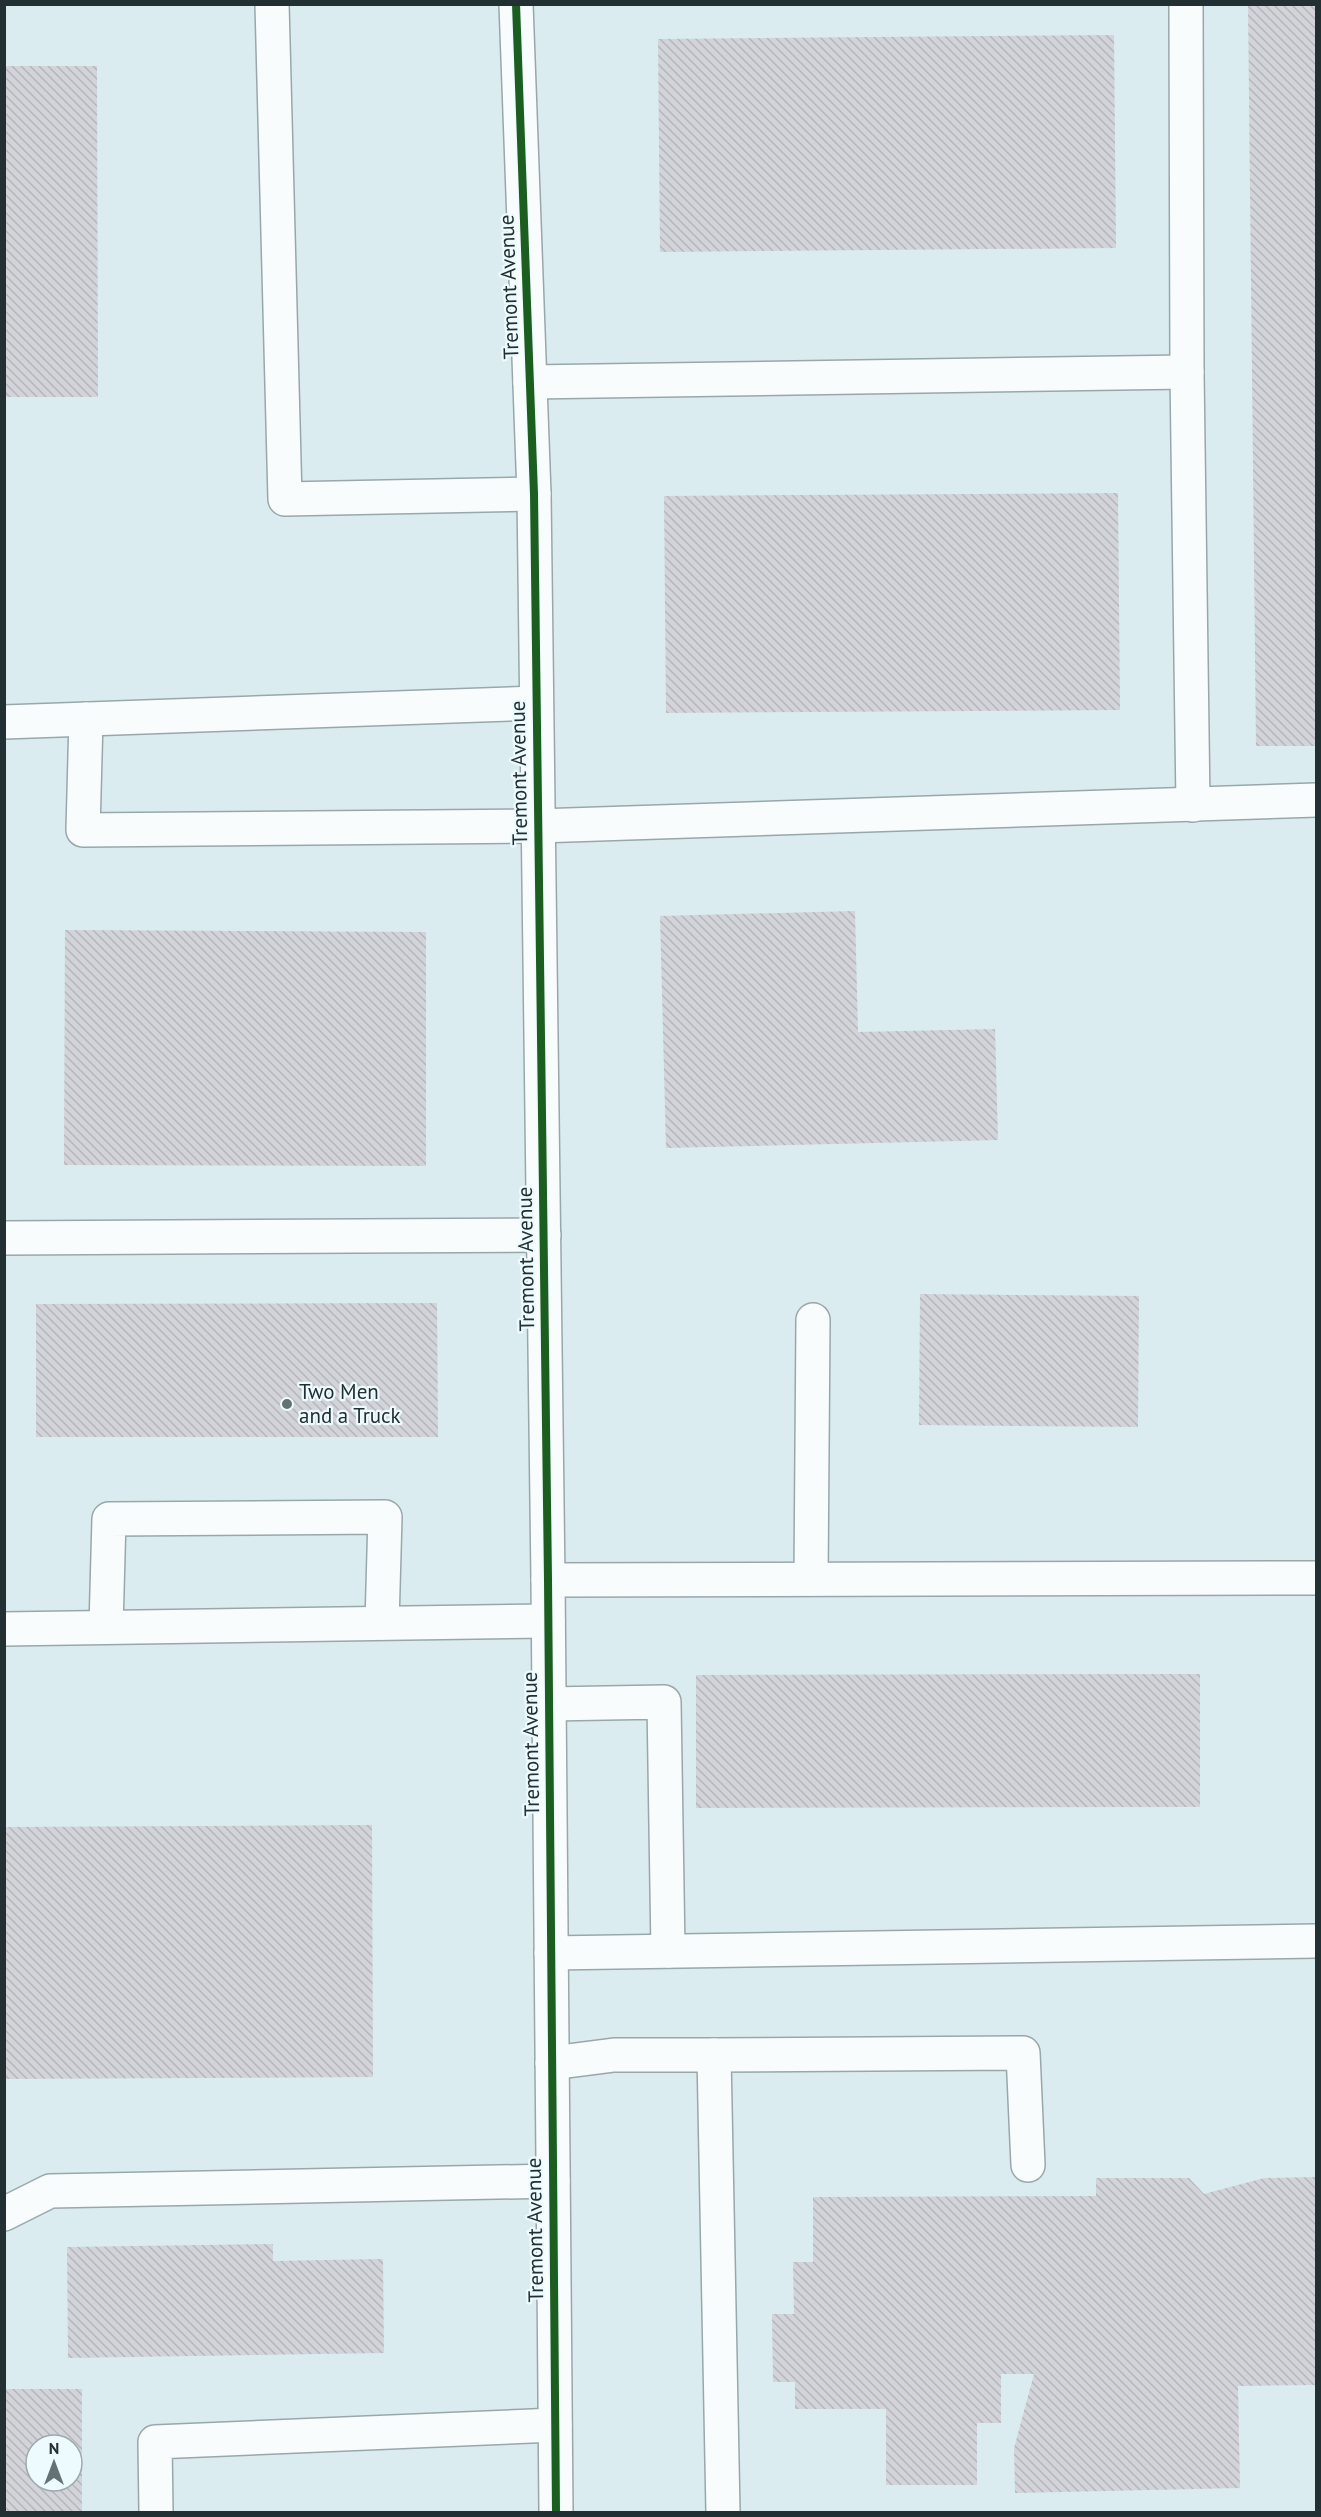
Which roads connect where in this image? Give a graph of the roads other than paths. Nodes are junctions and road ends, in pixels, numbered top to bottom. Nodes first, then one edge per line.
1 (272, 4) edge
2 (516, 4) edge
3 (1185, 4) edge
4 (1187, 372) junction
5 (530, 382) junction
6 (534, 494) junction
7 (536, 704) junction
8 (86, 719) junction
9 (4, 722) edge
10 (1317, 800) edge
11 (1193, 805) junction
12 (538, 826) junction
13 (544, 1235) junction
14 (4, 1238) edge
15 (813, 1320) dead end
16 (1317, 1578) edge
17 (811, 1579) junction
18 (548, 1580) junction
19 (548, 1621) junction
20 (382, 1623) junction
21 (106, 1627) junction
22 (4, 1629) edge
23 (549, 1704) junction
24 (1317, 1941) edge
25 (668, 1951) junction
26 (551, 1953) junction
27 (714, 2055) junction
28 (552, 2063) junction
29 (1028, 2165) dead end
30 (553, 2181) junction
31 (4, 2214) edge
32 (555, 2425) junction
33 (156, 2512) edge
34 (556, 2512) edge
35 (723, 2512) edge

1 - 6 street
2 - 5 street, Tremont Avenue
3 - 4 street
4 - 5 street
4 - 11 street
5 - 6 street, Tremont Avenue
6 - 7 street, Tremont Avenue
7 - 8 street
7 - 12 street, Tremont Avenue
8 - 9 street
8 - 12 street
10 - 11 street
11 - 12 street
12 - 13 street, Tremont Avenue
13 - 14 street
13 - 18 street, Tremont Avenue
15 - 17 street
16 - 17 street
17 - 18 street
18 - 19 street, Tremont Avenue
19 - 20 street
19 - 23 street, Tremont Avenue
20 - 21 street
20 - 21 street
21 - 22 street
23 - 25 street
23 - 26 street, Tremont Avenue
24 - 25 street
25 - 26 street
26 - 28 street, Tremont Avenue
27 - 28 street
27 - 29 street
27 - 35 street
28 - 30 street, Tremont Avenue
30 - 31 street
30 - 32 street, Tremont Avenue
32 - 33 street
32 - 34 street, Tremont Avenue

